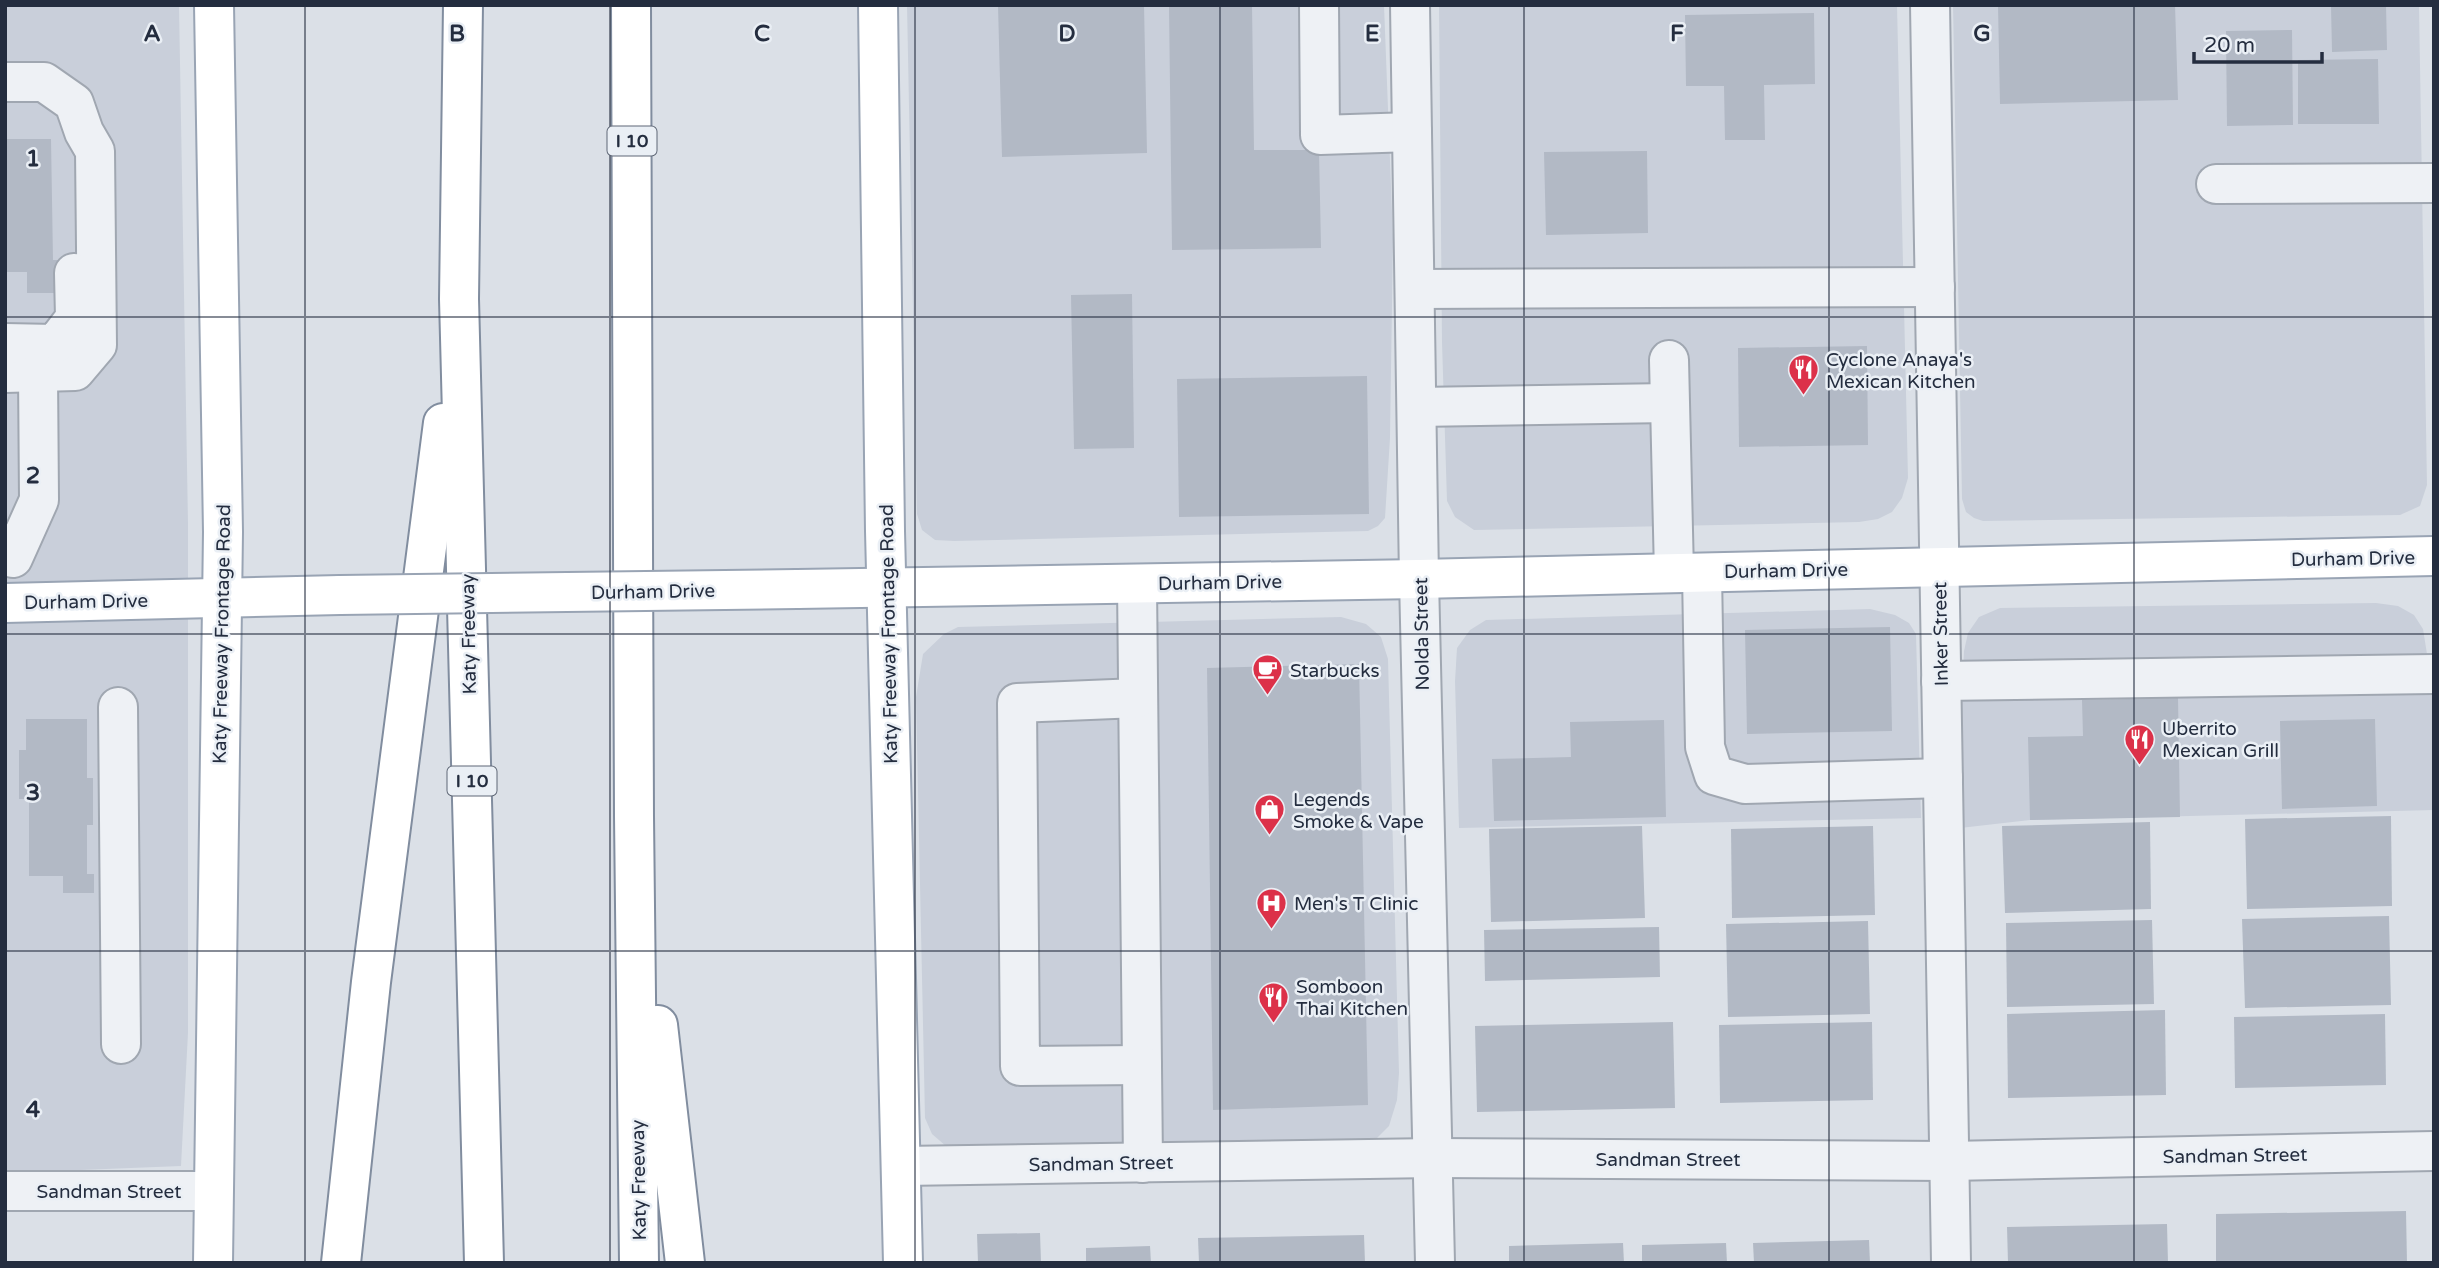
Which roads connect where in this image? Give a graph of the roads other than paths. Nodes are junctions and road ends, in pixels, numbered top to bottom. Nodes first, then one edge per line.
1 (214, 5) edge
2 (463, 5) edge
3 (631, 5) edge
4 (878, 5) edge
5 (1319, 5) edge
6 (1410, 5) edge
7 (1930, 5) edge
8 (5, 82) edge
9 (84, 132) junction
10 (1412, 132) junction
11 (2434, 183) edge
12 (2216, 184) dead end
13 (1935, 287) junction
14 (1415, 289) junction
15 (459, 299) junction
16 (5, 343) edge
17 (1669, 360) dead end
18 (22, 373) edge
19 (1669, 403) junction
20 (1417, 407) junction
21 (9, 551) edge
22 (2434, 556) edge
23 (1938, 566) junction
24 (1688, 573) junction
25 (1419, 579) junction
26 (1137, 584) junction
27 (886, 588) junction
28 (221, 598) junction
29 (10, 603) edge
30 (2434, 674) edge
31 (1941, 681) junction
32 (1138, 698) junction
33 (118, 707) dead end
34 (1943, 778) junction
35 (634, 816) junction
36 (121, 1044) dead end
37 (1142, 1065) junction
38 (2434, 1151) edge
39 (1433, 1158) junction
40 (1950, 1161) junction
41 (1143, 1163) junction
42 (902, 1166) junction
43 (5, 1191) edge
44 (213, 1191) junction
45 (213, 1263) edge
46 (341, 1263) edge
47 (484, 1263) edge
48 (639, 1263) edge
49 (685, 1263) edge
50 (903, 1263) edge
51 (1435, 1263) edge
52 (1951, 1263) edge

1 - 28 main road, Katy Freeway Frontage Road
2 - 15 main road, Katy Freeway / I 10
3 - 35 main road, Katy Freeway / I 10
4 - 27 main road, Katy Freeway Frontage Road
5 - 10 street
6 - 10 street, Nolda Street
7 - 13 street, Inker Street
8 - 9 street
9 - 16 street
9 - 18 street
10 - 14 street, Nolda Street
11 - 12 street
13 - 14 street
13 - 23 street, Inker Street
14 - 20 street, Nolda Street
15 - 46 main road
15 - 47 main road, Katy Freeway / I 10
17 - 19 street
18 - 21 street
19 - 20 street
19 - 24 street
20 - 25 street, Nolda Street
21 - 29 street
22 - 23 main road, Durham Drive
23 - 24 main road, Durham Drive
23 - 31 street, Inker Street
24 - 25 main road, Durham Drive
24 - 34 street
25 - 26 main road, Durham Drive
25 - 39 street, Nolda Street
26 - 27 main road, Durham Drive
26 - 32 street
27 - 28 main road, Durham Drive, bridge
27 - 42 main road, Katy Freeway Frontage Road
28 - 29 main road, Durham Drive
28 - 44 main road, Katy Freeway Frontage Road
30 - 31 street
31 - 34 street, Inker Street
32 - 37 street
32 - 37 street
33 - 36 street
34 - 40 street, Inker Street
35 - 48 main road, Katy Freeway / I 10
35 - 49 main road
37 - 41 street
38 - 40 street, Sandman Street
39 - 40 street, Sandman Street
39 - 41 street, Sandman Street
39 - 51 street, Nolda Street
40 - 52 street, Inker Street
41 - 42 street, Sandman Street
42 - 50 main road, Katy Freeway Frontage Road
43 - 44 street, Sandman Street
44 - 45 main road, Katy Freeway Frontage Road

